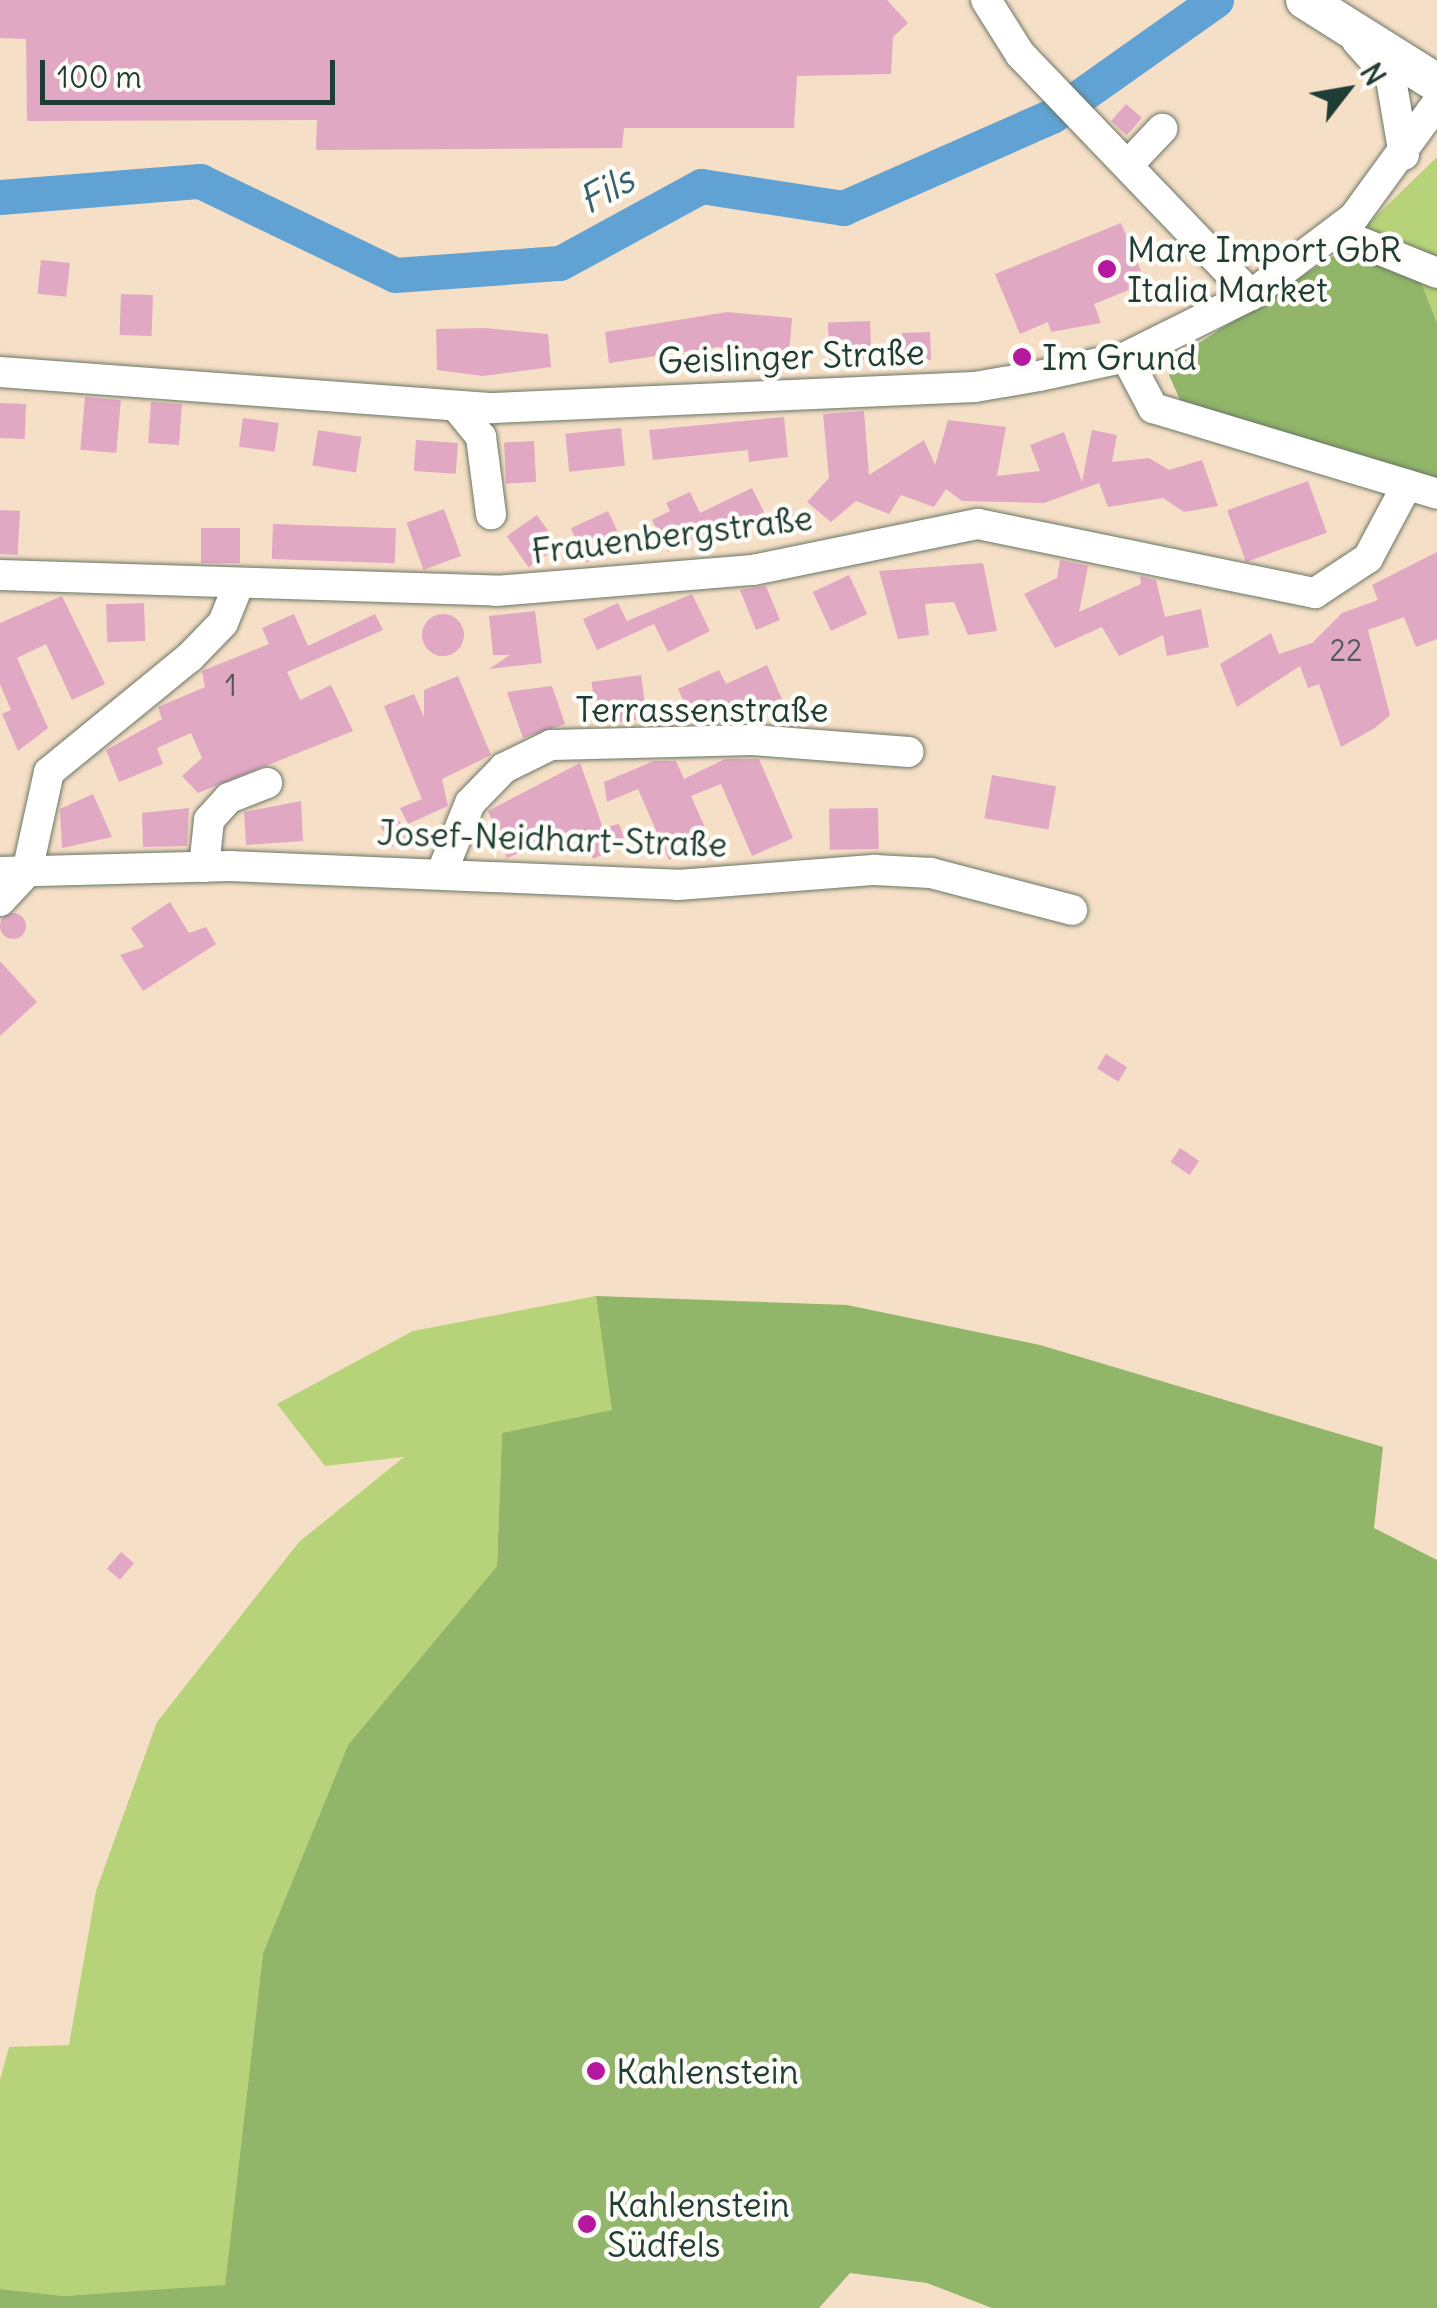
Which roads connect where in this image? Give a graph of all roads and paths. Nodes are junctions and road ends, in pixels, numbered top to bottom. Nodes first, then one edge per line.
1 (986, 0) edge
2 (1305, 0) edge
3 (1344, 23) junction
4 (1437, 83) edge
5 (1437, 103) edge
6 (1162, 129) dead end
7 (1437, 145) edge
8 (1128, 164) junction
9 (1396, 167) junction
10 (1338, 233) junction
11 (1437, 273) edge
12 (1251, 295) junction
13 (1126, 357) junction
14 (0, 372) edge
15 (456, 406) junction
16 (1407, 485) junction
17 (1437, 494) edge
18 (491, 514) dead end
19 (0, 575) edge
20 (238, 586) junction
21 (908, 752) dead end
22 (267, 782) dead end
23 (204, 867) junction
24 (14, 872) edge
25 (442, 872) junction
26 (0, 901) edge
27 (1072, 910) dead end

1 - 8 street
2 - 3 main road
3 - 4 main road
3 - 9 street
5 - 9 street, Geislinger Straße
6 - 8 street
7 - 9 street, Geislinger Straße
8 - 12 street
9 - 10 street, Geislinger Straße
10 - 11 street
10 - 12 street, Geislinger Straße
12 - 13 street, Geislinger Straße
13 - 15 street, Geislinger Straße
13 - 16 street
14 - 15 street, Geislinger Straße
15 - 18 street
16 - 17 street
16 - 20 street, Frauenbergstraße
19 - 20 street, Frauenbergstraße
20 - 24 street
21 - 25 street, Terrassenstraße
22 - 23 street
23 - 24 street, Josef-Neidhart-Straße
23 - 25 street, Josef-Neidhart-Straße
24 - 26 street
25 - 27 street, Josef-Neidhart-Straße

